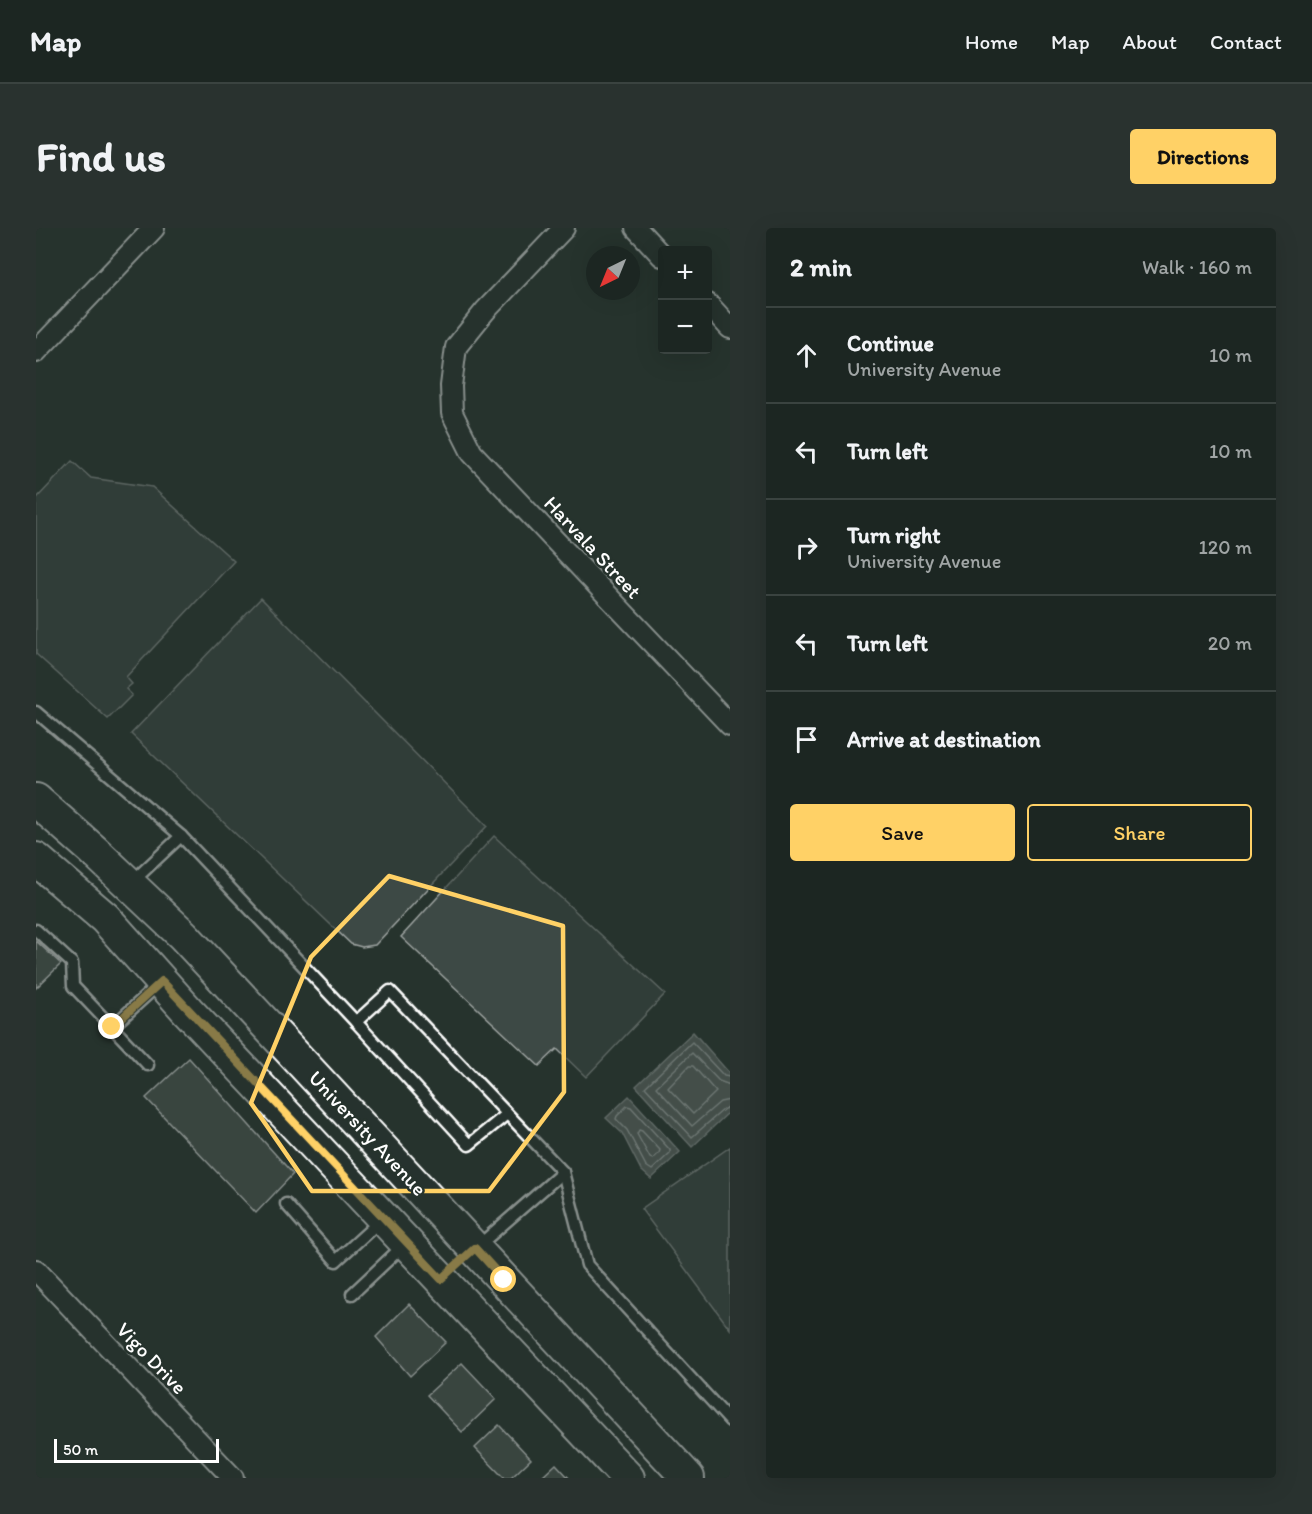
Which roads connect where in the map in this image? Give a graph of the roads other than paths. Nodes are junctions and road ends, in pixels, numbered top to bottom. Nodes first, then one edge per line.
1 (154, 228) edge
2 (564, 228) edge
3 (636, 228) edge
4 (658, 251) edge
5 (712, 308) edge
6 (730, 328) edge
7 (36, 352) edge
8 (36, 712) edge
9 (730, 725) edge
10 (36, 800) edge
11 (181, 836) junction
12 (36, 859) edge
13 (130, 885) junction
14 (36, 930) edge
15 (162, 981) junction
16 (356, 1022) junction
17 (112, 1027) junction
18 (148, 1065) dead end
19 (507, 1114) junction
20 (563, 1172) junction
21 (286, 1204) dead end
22 (384, 1218) junction
23 (407, 1242) junction
24 (475, 1248) junction
25 (36, 1270) edge
26 (441, 1279) junction
27 (352, 1294) dead end
28 (730, 1421) edge
29 (233, 1478) edge
30 (627, 1478) edge
31 (688, 1478) edge

1 - 7 street
2 - 9 street, Harvala Street
3 - 4 street
5 - 6 street
8 - 11 lane
10 - 13 main road, University Avenue
11 - 13 lane
11 - 16 lane
12 - 15 main road
13 - 24 main road, University Avenue
14 - 17 lane
15 - 17 lane
15 - 22 main road
16 - 19 lane
16 - 19 lane
17 - 18 lane
19 - 20 lane
20 - 24 lane
20 - 28 lane
21 - 22 lane
22 - 23 main road
23 - 26 main road
23 - 27 lane
24 - 26 main road
24 - 31 main road, University Avenue
25 - 29 street, Vigo Drive
26 - 30 main road

